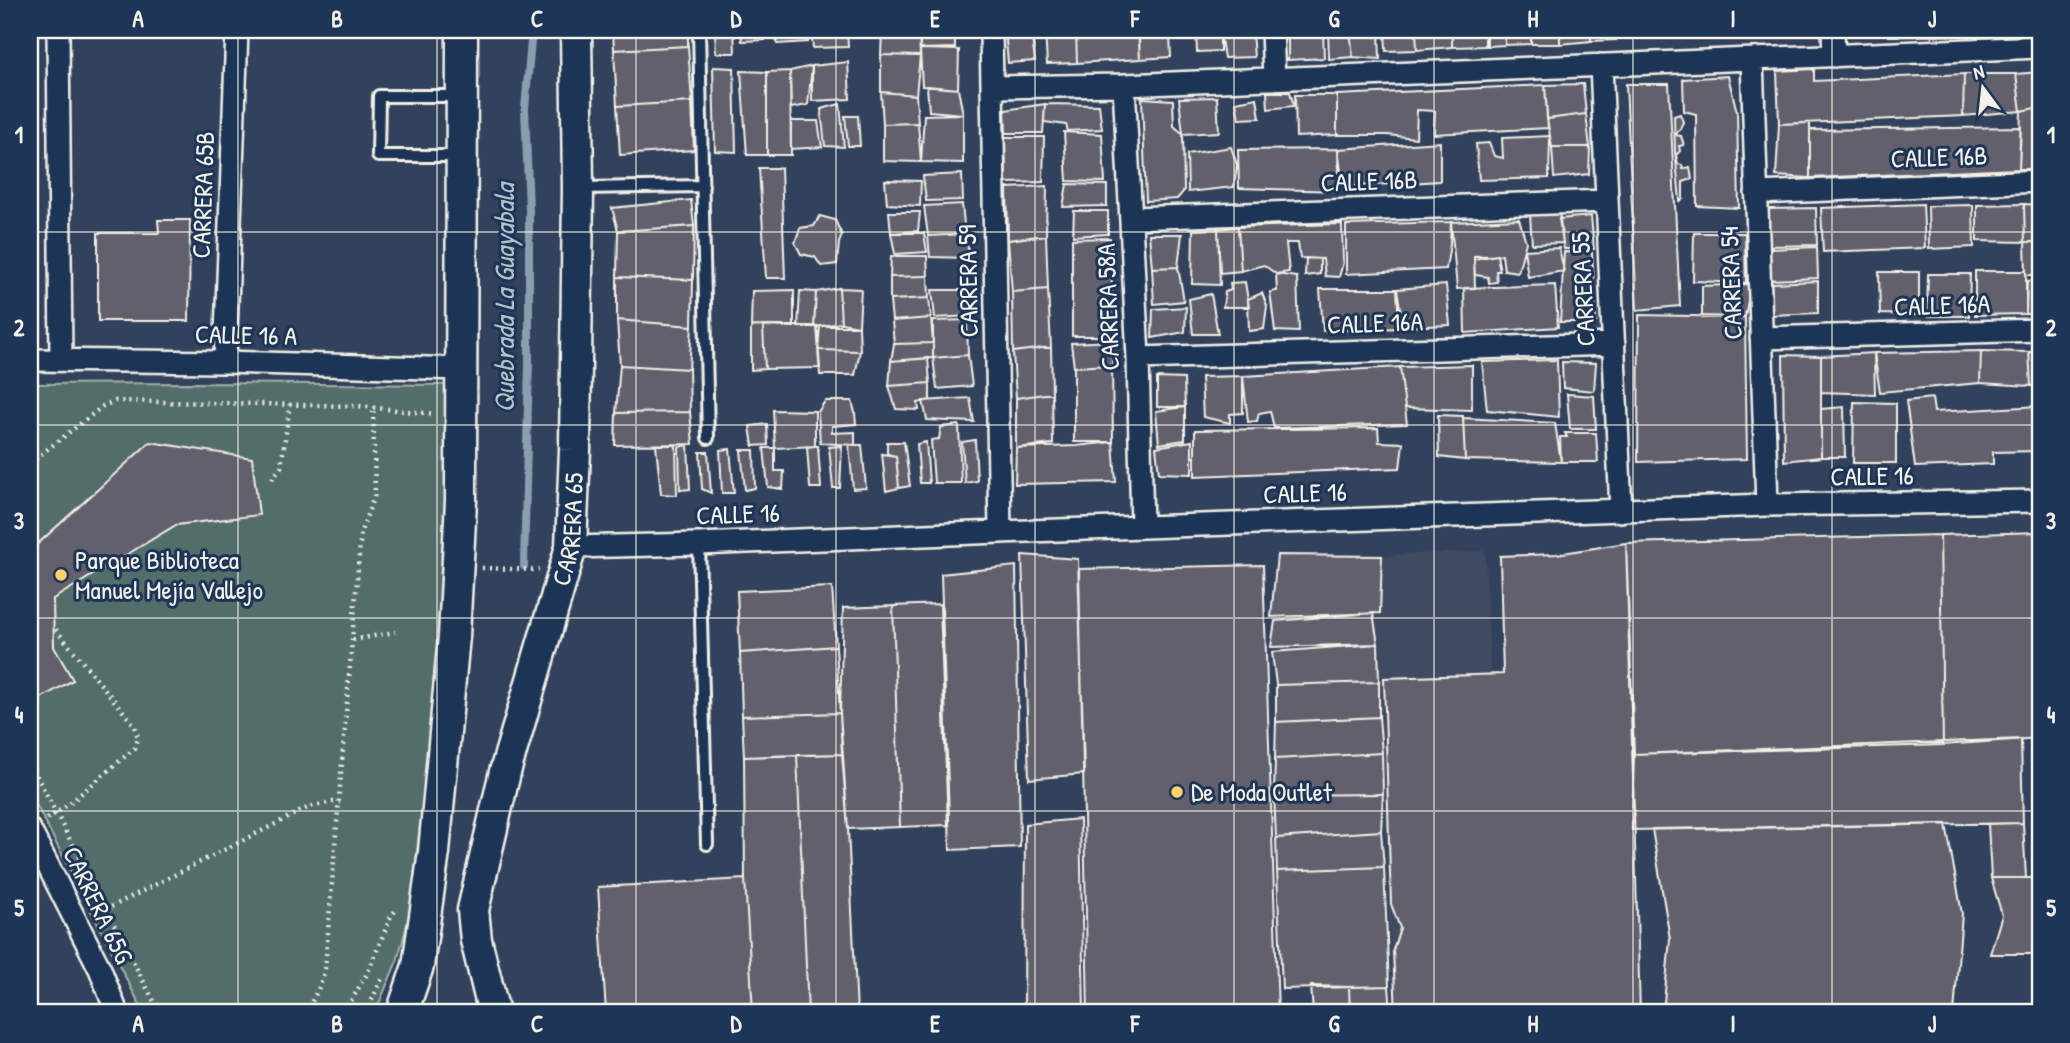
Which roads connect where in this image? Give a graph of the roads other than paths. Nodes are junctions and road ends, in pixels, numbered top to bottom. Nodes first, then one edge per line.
1 (58, 30) edge
2 (237, 30) edge
3 (462, 30) edge
4 (576, 30) edge
5 (699, 30) edge
6 (991, 30) edge
7 (1272, 30) edge
8 (1833, 30) edge
9 (2040, 47) edge
10 (1834, 56) junction
11 (1752, 59) junction
12 (1601, 65) junction
13 (1274, 79) junction
14 (1124, 85) junction
15 (993, 87) junction
16 (462, 96) junction
17 (462, 156) junction
18 (2040, 181) edge
19 (703, 187) junction
20 (578, 188) junction
21 (1756, 193) junction
22 (1607, 201) junction
23 (1132, 218) junction
24 (2040, 330) edge
25 (1761, 338) junction
26 (1614, 344) junction
27 (1138, 358) junction
28 (30, 360) edge
29 (61, 360) junction
30 (225, 362) junction
31 (450, 368) junction
32 (708, 438) dead end
33 (2040, 501) edge
34 (1767, 505) junction
35 (1621, 511) junction
36 (1142, 527) junction
37 (1000, 532) junction
38 (699, 544) junction
39 (571, 547) junction
40 (30, 830) edge
41 (707, 844) dead end
42 (114, 1011) edge
43 (402, 1013) edge
44 (494, 1013) edge

1 - 29 street
2 - 30 street, CARRERA 65B
3 - 16 main road
4 - 20 main road, CARRERA 65
5 - 19 lane
6 - 15 street, CARRERA 59
7 - 13 street
8 - 10 street
9 - 10 street
10 - 11 street
11 - 12 street
11 - 21 street, CARRERA 54
12 - 13 street
12 - 22 street, CARRERA 55
13 - 14 street
14 - 15 street
14 - 23 street, CARRERA 58A
15 - 37 street, CARRERA 59
16 - 17 main road
16 - 17 lane
17 - 31 main road
18 - 21 street, CALLE 16B
19 - 20 lane
19 - 32 lane
20 - 39 main road, CARRERA 65
21 - 25 street, CARRERA 54
22 - 23 street, CALLE 16B
22 - 26 street, CARRERA 55
23 - 27 street, CARRERA 58A
24 - 25 street, CALLE 16A
25 - 34 street, CARRERA 54
26 - 27 street, CALLE 16A
26 - 35 street, CARRERA 55
27 - 36 street, CARRERA 58A
28 - 29 street, CALLE 16 A
29 - 30 street, CALLE 16 A
30 - 31 street, CALLE 16 A
31 - 43 main road
33 - 34 street, CALLE 16
34 - 35 street, CALLE 16
35 - 36 street, CALLE 16
36 - 37 street, CALLE 16
37 - 38 street, CALLE 16
38 - 39 street, CALLE 16
38 - 41 lane
39 - 44 main road, CARRERA 65
40 - 42 street, CARRERA 65G

